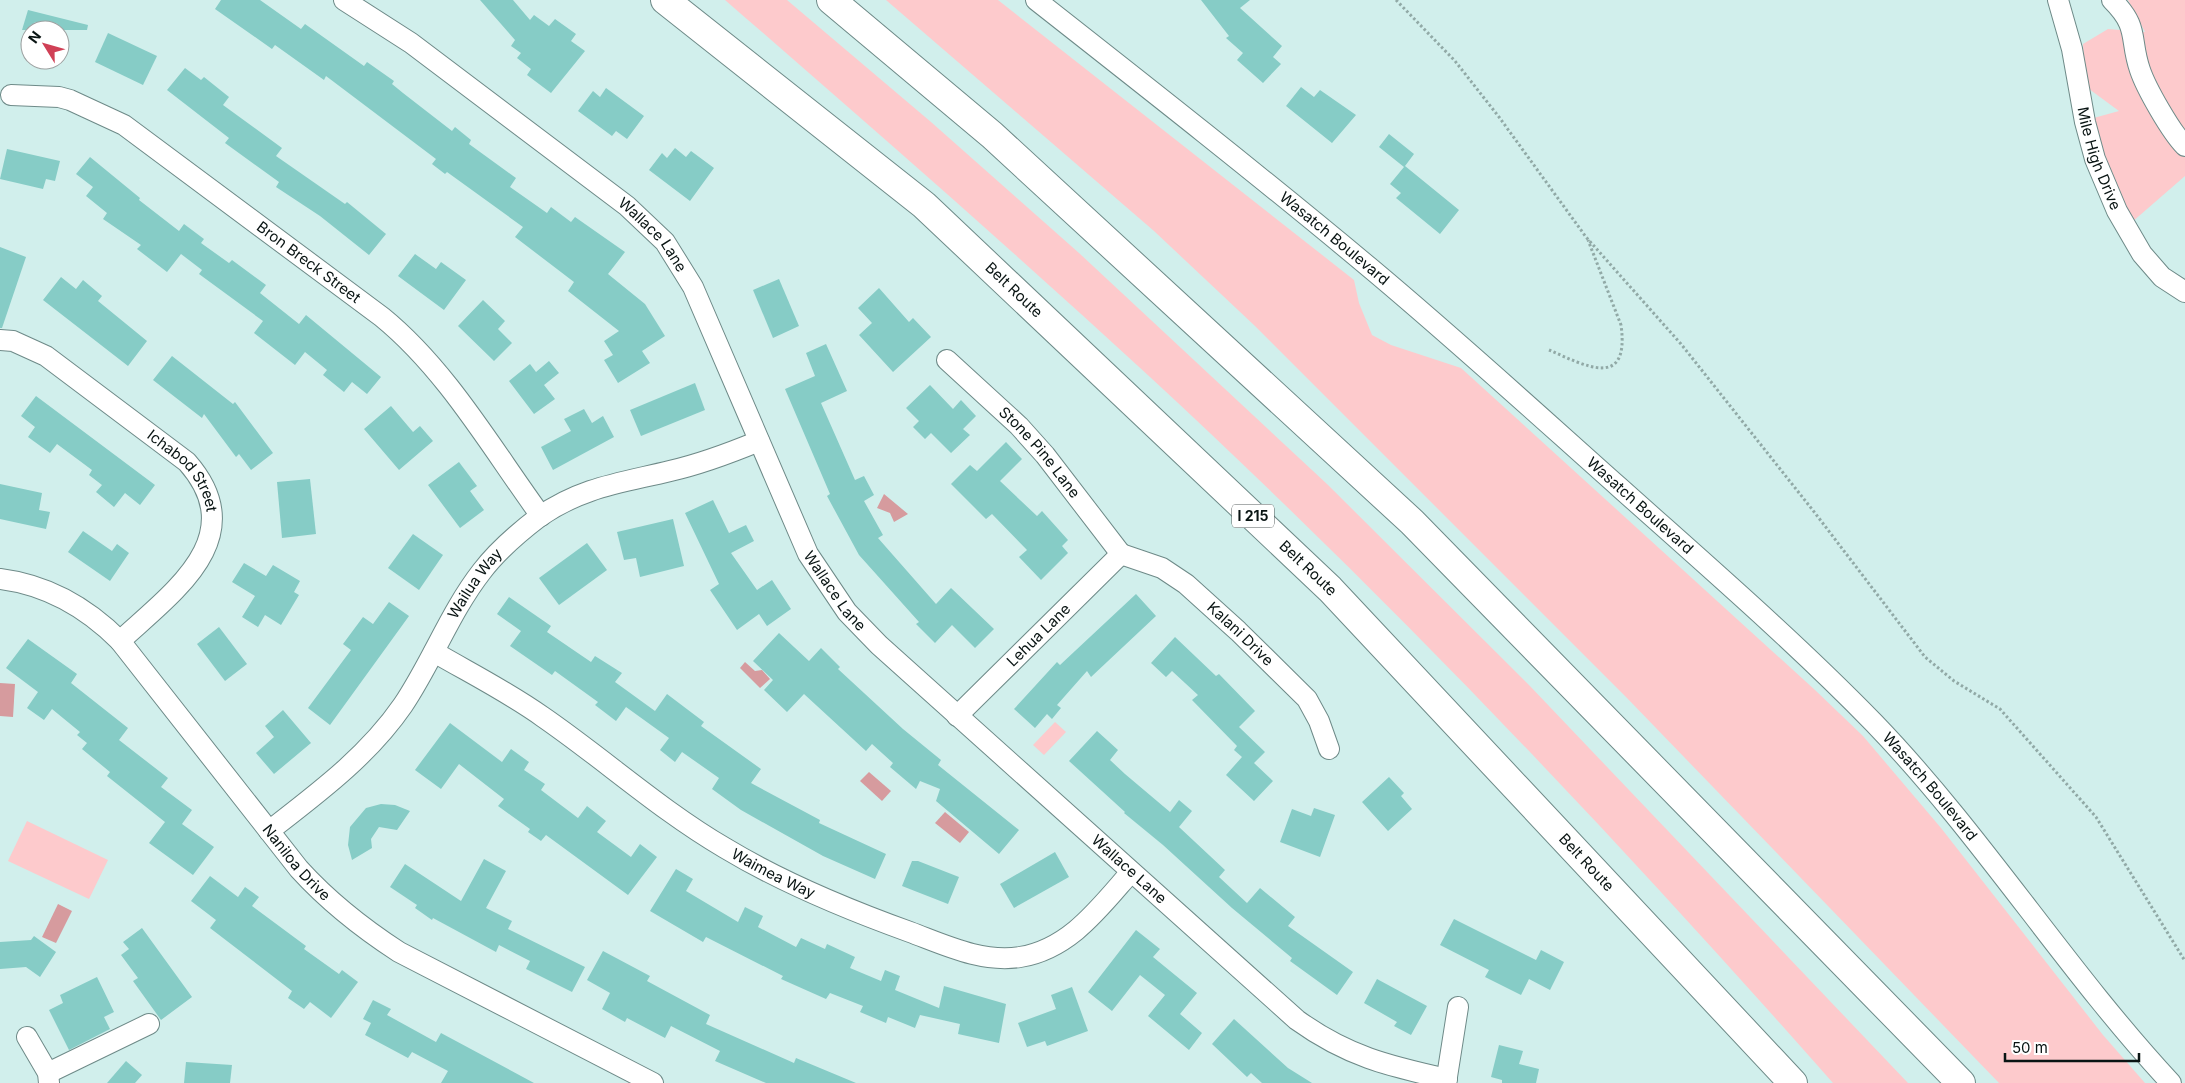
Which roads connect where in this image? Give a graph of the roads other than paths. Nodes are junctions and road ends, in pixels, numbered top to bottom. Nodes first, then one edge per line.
1 (344, 0) edge
2 (665, 0) edge
3 (831, 0) edge
4 (1036, 0) edge
5 (2058, 0) edge
6 (2112, 0) edge
7 (11, 95) dead end
8 (2185, 146) edge
9 (2185, 292) edge
10 (7, 340) edge
11 (947, 360) dead end
12 (759, 441) junction
13 (541, 516) junction
14 (1121, 554) junction
15 (0, 579) edge
16 (120, 640) junction
17 (434, 652) junction
18 (957, 716) junction
19 (1329, 749) dead end
20 (269, 831) junction
21 (1131, 872) junction
22 (1458, 1007) dead end
23 (149, 1024) dead end
24 (27, 1038) dead end
25 (49, 1078) edge
26 (1447, 1081) edge
27 (653, 1083) edge
28 (1793, 1083) edge
29 (1961, 1083) edge
30 (2171, 1083) edge

1 - 12 street, Wallace Lane
2 - 28 highway, Belt Route / I 215
3 - 29 highway
4 - 30 street, Wasatch Boulevard
5 - 9 street, Mile High Drive
6 - 8 street
7 - 13 street, Bron Breck Street
10 - 16 street, Ichabod Street
11 - 14 street, Stone Pine Lane
12 - 13 street, Wailua Way
12 - 18 street, Wallace Lane
13 - 17 street, Wailua Way
14 - 18 street, Lehua Lane
14 - 19 street, Kalani Drive
15 - 16 street, Naniloa Drive
16 - 20 street, Naniloa Drive
17 - 20 street, Wailua Way
17 - 21 street, Waimea Way
18 - 21 street, Wallace Lane
20 - 27 street, Naniloa Drive
21 - 26 street, Wallace Lane
22 - 26 street
23 - 25 street
24 - 25 street

